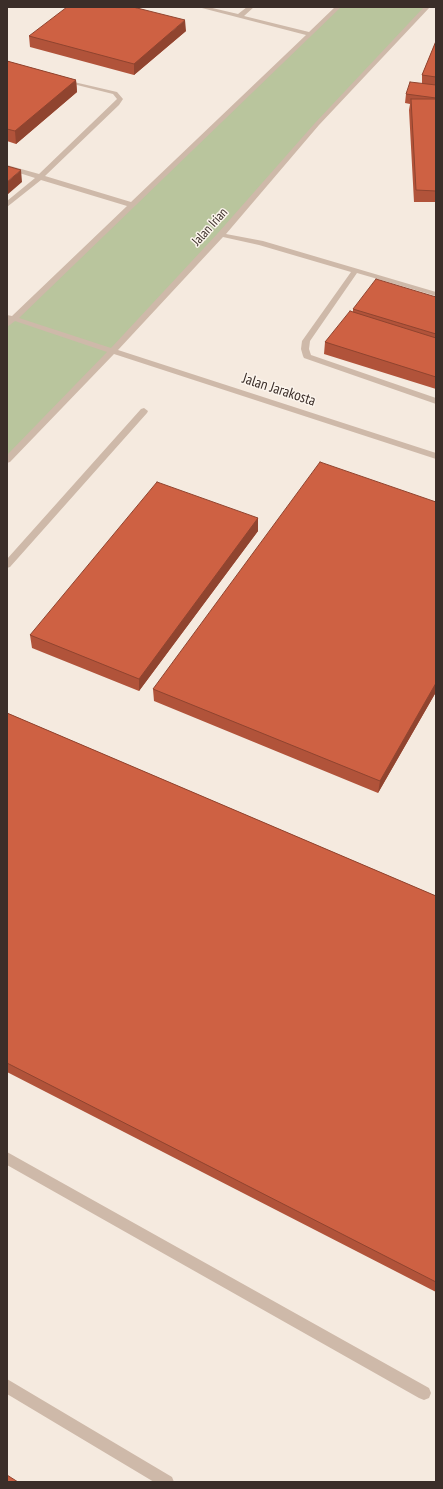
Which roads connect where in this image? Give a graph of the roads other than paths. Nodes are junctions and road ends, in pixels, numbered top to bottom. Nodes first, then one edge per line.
1 (201, 7) edge
2 (250, 7) edge
3 (338, 7) edge
4 (427, 7) edge
5 (240, 16) junction
6 (310, 34) junction
7 (53, 78) edge
8 (7, 167) edge
9 (40, 177) junction
10 (7, 205) edge
11 (132, 205) junction
12 (221, 235) junction
13 (356, 270) junction
14 (436, 294) edge
15 (10, 318) edge
16 (7, 325) edge
17 (113, 350) junction
18 (436, 401) edge
19 (144, 411) dead end
20 (436, 456) edge
21 (7, 460) edge
22 (7, 565) edge
23 (7, 1158) edge
24 (7, 1386) edge
25 (424, 1393) dead end
26 (166, 1482) edge

1 - 5 street
2 - 5 street
3 - 6 street
4 - 12 street, Jalan Irian
5 - 6 street
6 - 11 street
7 - 9 street
8 - 9 street
9 - 10 street
9 - 11 street
11 - 15 street
12 - 13 street
12 - 17 street, Jalan Irian
13 - 14 street
13 - 18 street
15 - 16 street
15 - 17 street, Jalan Jarakosta
17 - 20 street, Jalan Jarakosta
17 - 21 street, Jalan Irian
19 - 22 street
23 - 25 street
24 - 26 street

